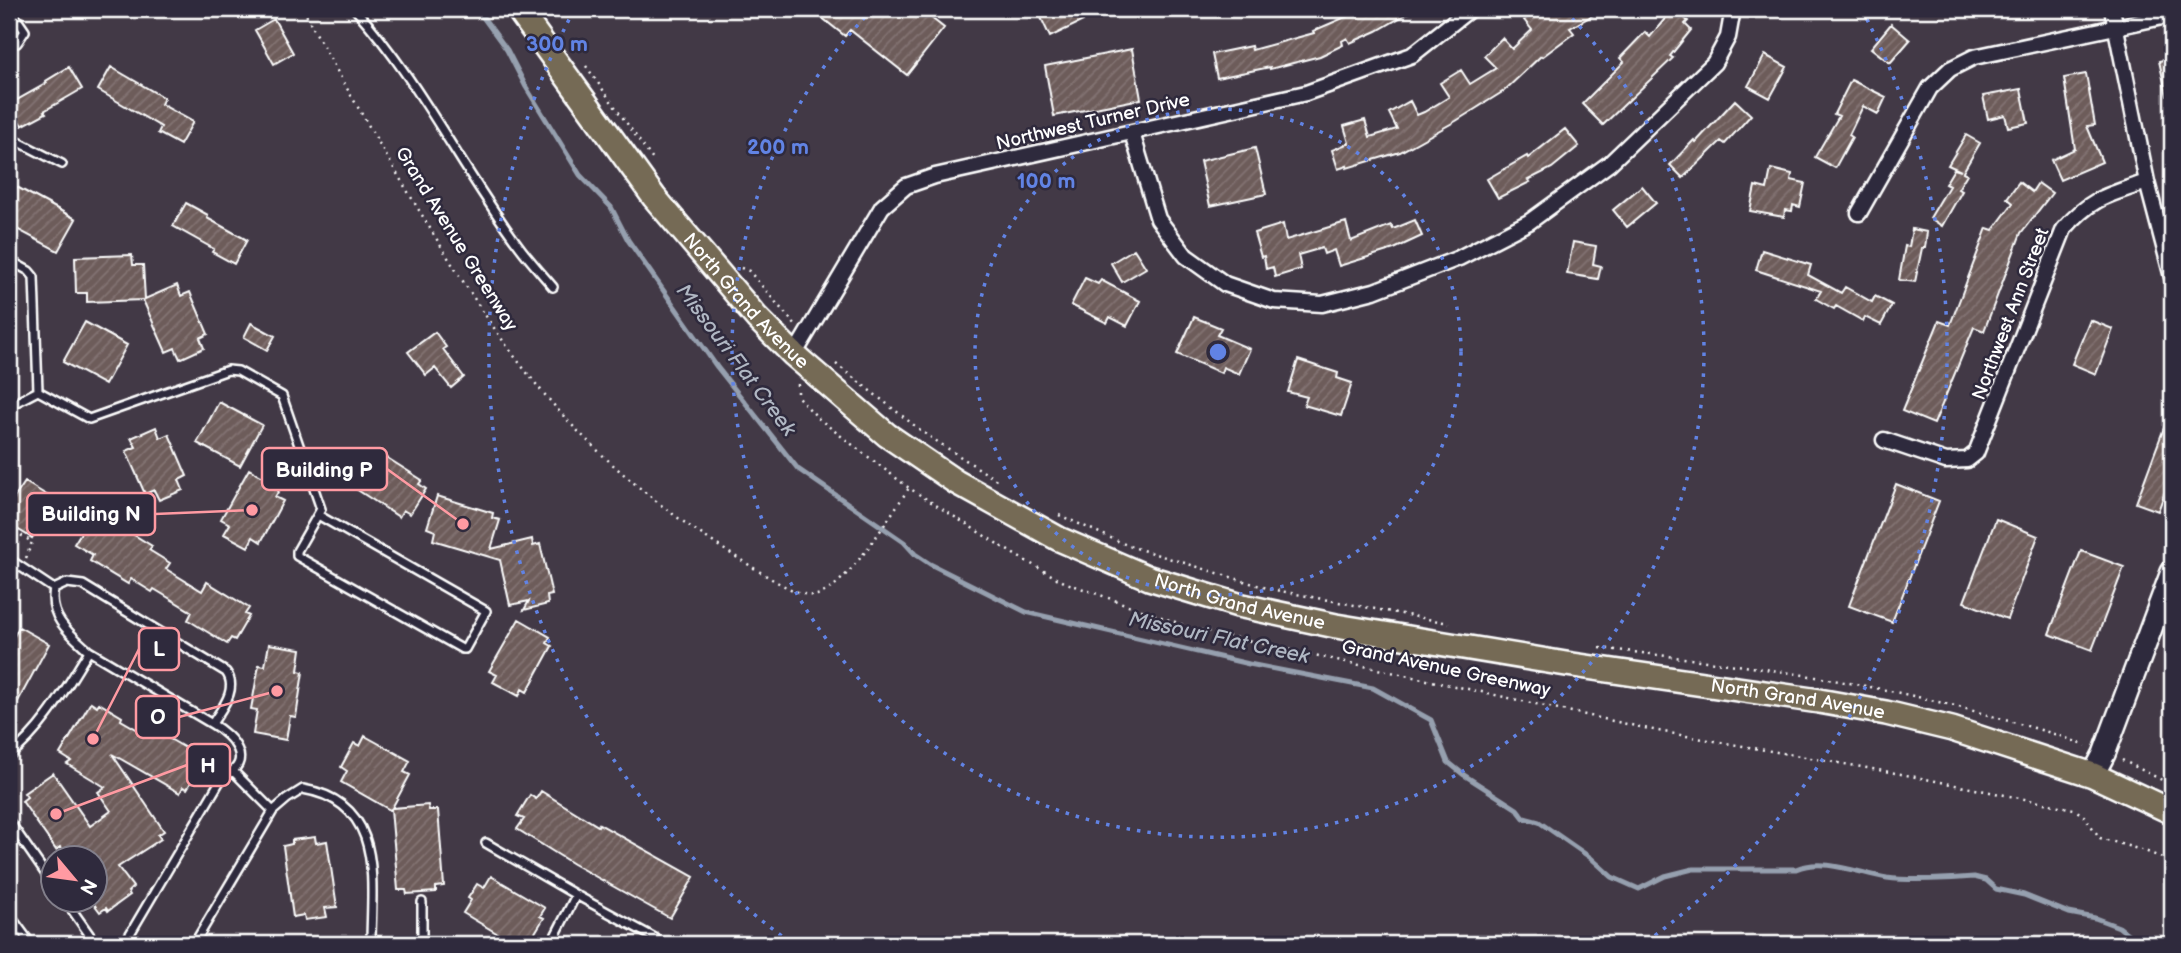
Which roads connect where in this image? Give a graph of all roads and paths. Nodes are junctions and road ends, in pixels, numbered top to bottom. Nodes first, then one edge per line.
1 (10, 9) edge
2 (303, 9) edge
3 (355, 9) edge
4 (518, 9) edge
5 (1470, 9) edge
6 (1733, 9) edge
7 (2112, 9) edge
8 (2172, 15) edge
9 (2116, 26) junction
10 (17, 43) dead end
11 (586, 66) dead end
12 (1132, 133) junction
13 (9, 137) edge
14 (653, 160) dead end
15 (62, 164) dead end
16 (2147, 182) junction
17 (1859, 213) dead end
18 (9, 260) edge
19 (737, 266) dead end
20 (2172, 277) edge
21 (553, 288) dead end
22 (802, 353) junction
23 (833, 361) dead end
24 (38, 391) junction
25 (9, 406) edge
26 (1884, 440) dead end
27 (1004, 485) dead end
28 (909, 488) junction
29 (1055, 513) dead end
30 (318, 515) junction
31 (9, 528) edge
32 (9, 559) edge
33 (23, 568) junction
34 (2172, 572) edge
35 (54, 589) junction
36 (2165, 613) edge
37 (1459, 625) dead end
38 (1595, 647) dead end
39 (89, 651) junction
40 (212, 724) junction
41 (2104, 754) junction
42 (9, 756) edge
43 (234, 772) junction
44 (2093, 775) junction
45 (2172, 785) edge
46 (274, 811) junction
47 (2172, 812) edge
48 (9, 821) edge
49 (486, 843) dead end
50 (2172, 862) edge
51 (38, 863) edge
52 (576, 895) junction
53 (422, 902) dead end
54 (9, 914) edge
55 (74, 914) edge
56 (31, 944) edge
57 (96, 944) edge
58 (124, 944) edge
59 (194, 944) edge
60 (371, 944) edge
61 (422, 944) edge
62 (551, 944) edge
63 (653, 944) edge

1 - 10 lane
2 - 28 path, Grand Avenue Greenway
3 - 21 lane
4 - 22 main road, North Grand Avenue
5 - 12 street, Northwest Turner Drive
6 - 12 street
7 - 9 street
8 - 9 street
9 - 16 street
9 - 17 street
11 - 14 path
12 - 22 street, Northwest Turner Drive
13 - 15 lane
16 - 20 street
16 - 26 street, Northwest Ann Street
18 - 24 lane
19 - 22 path
22 - 28 path
22 - 44 main road, North Grand Avenue
23 - 27 path
24 - 25 lane
24 - 30 lane
28 - 50 path, Grand Avenue Greenway
29 - 37 path
30 - 30 lane
31 - 33 path
32 - 33 lane
33 - 35 lane
34 - 36 street
35 - 39 lane
35 - 40 lane
36 - 41 street
38 - 41 path
39 - 40 lane
39 - 42 lane
40 - 43 lane
41 - 44 street
41 - 45 path
43 - 46 lane
43 - 58 lane
44 - 47 main road, North Grand Avenue
46 - 59 lane
46 - 60 lane
48 - 51 lane
49 - 52 lane
52 - 62 lane
52 - 63 lane
53 - 61 lane
54 - 56 lane
55 - 57 lane

